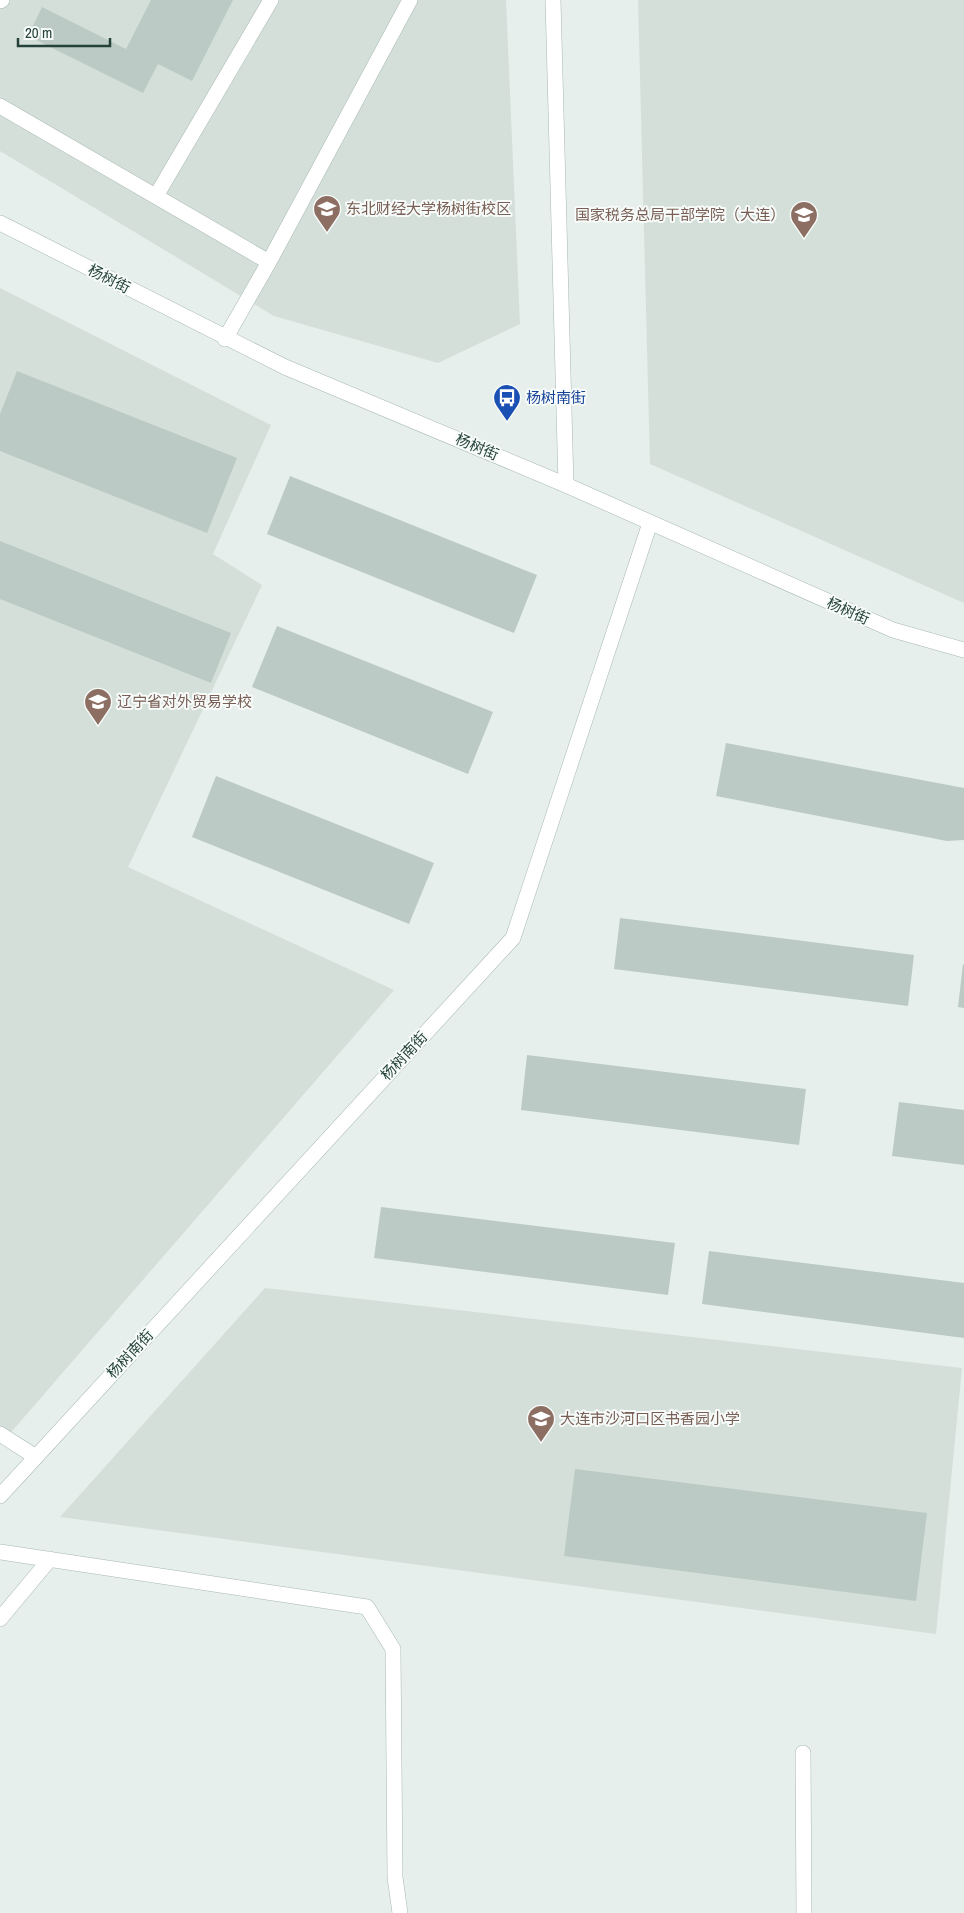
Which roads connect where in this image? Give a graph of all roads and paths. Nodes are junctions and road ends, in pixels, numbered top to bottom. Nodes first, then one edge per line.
1 (271, 0) edge
2 (410, 0) edge
3 (553, 0) edge
4 (0, 106) edge
5 (156, 196) junction
6 (0, 223) edge
7 (269, 262) junction
8 (224, 338) junction
9 (566, 485) junction
10 (650, 523) junction
11 (964, 650) edge
12 (0, 1434) edge
13 (36, 1457) junction
14 (0, 1496) edge
15 (0, 1552) edge
16 (50, 1559) junction
17 (0, 1619) edge
18 (803, 1753) dead end
19 (400, 1913) edge
20 (804, 1913) edge

1 - 5 street
2 - 7 street
3 - 9 street
4 - 5 street
5 - 7 street
6 - 8 street, 杨树街
7 - 8 street
8 - 9 street, 杨树街
9 - 10 street, 杨树街
10 - 11 street, 杨树街
10 - 13 street, 杨树南街
12 - 13 street
13 - 14 street, 杨树南街
15 - 16 street
16 - 17 street
16 - 19 street
18 - 20 street

